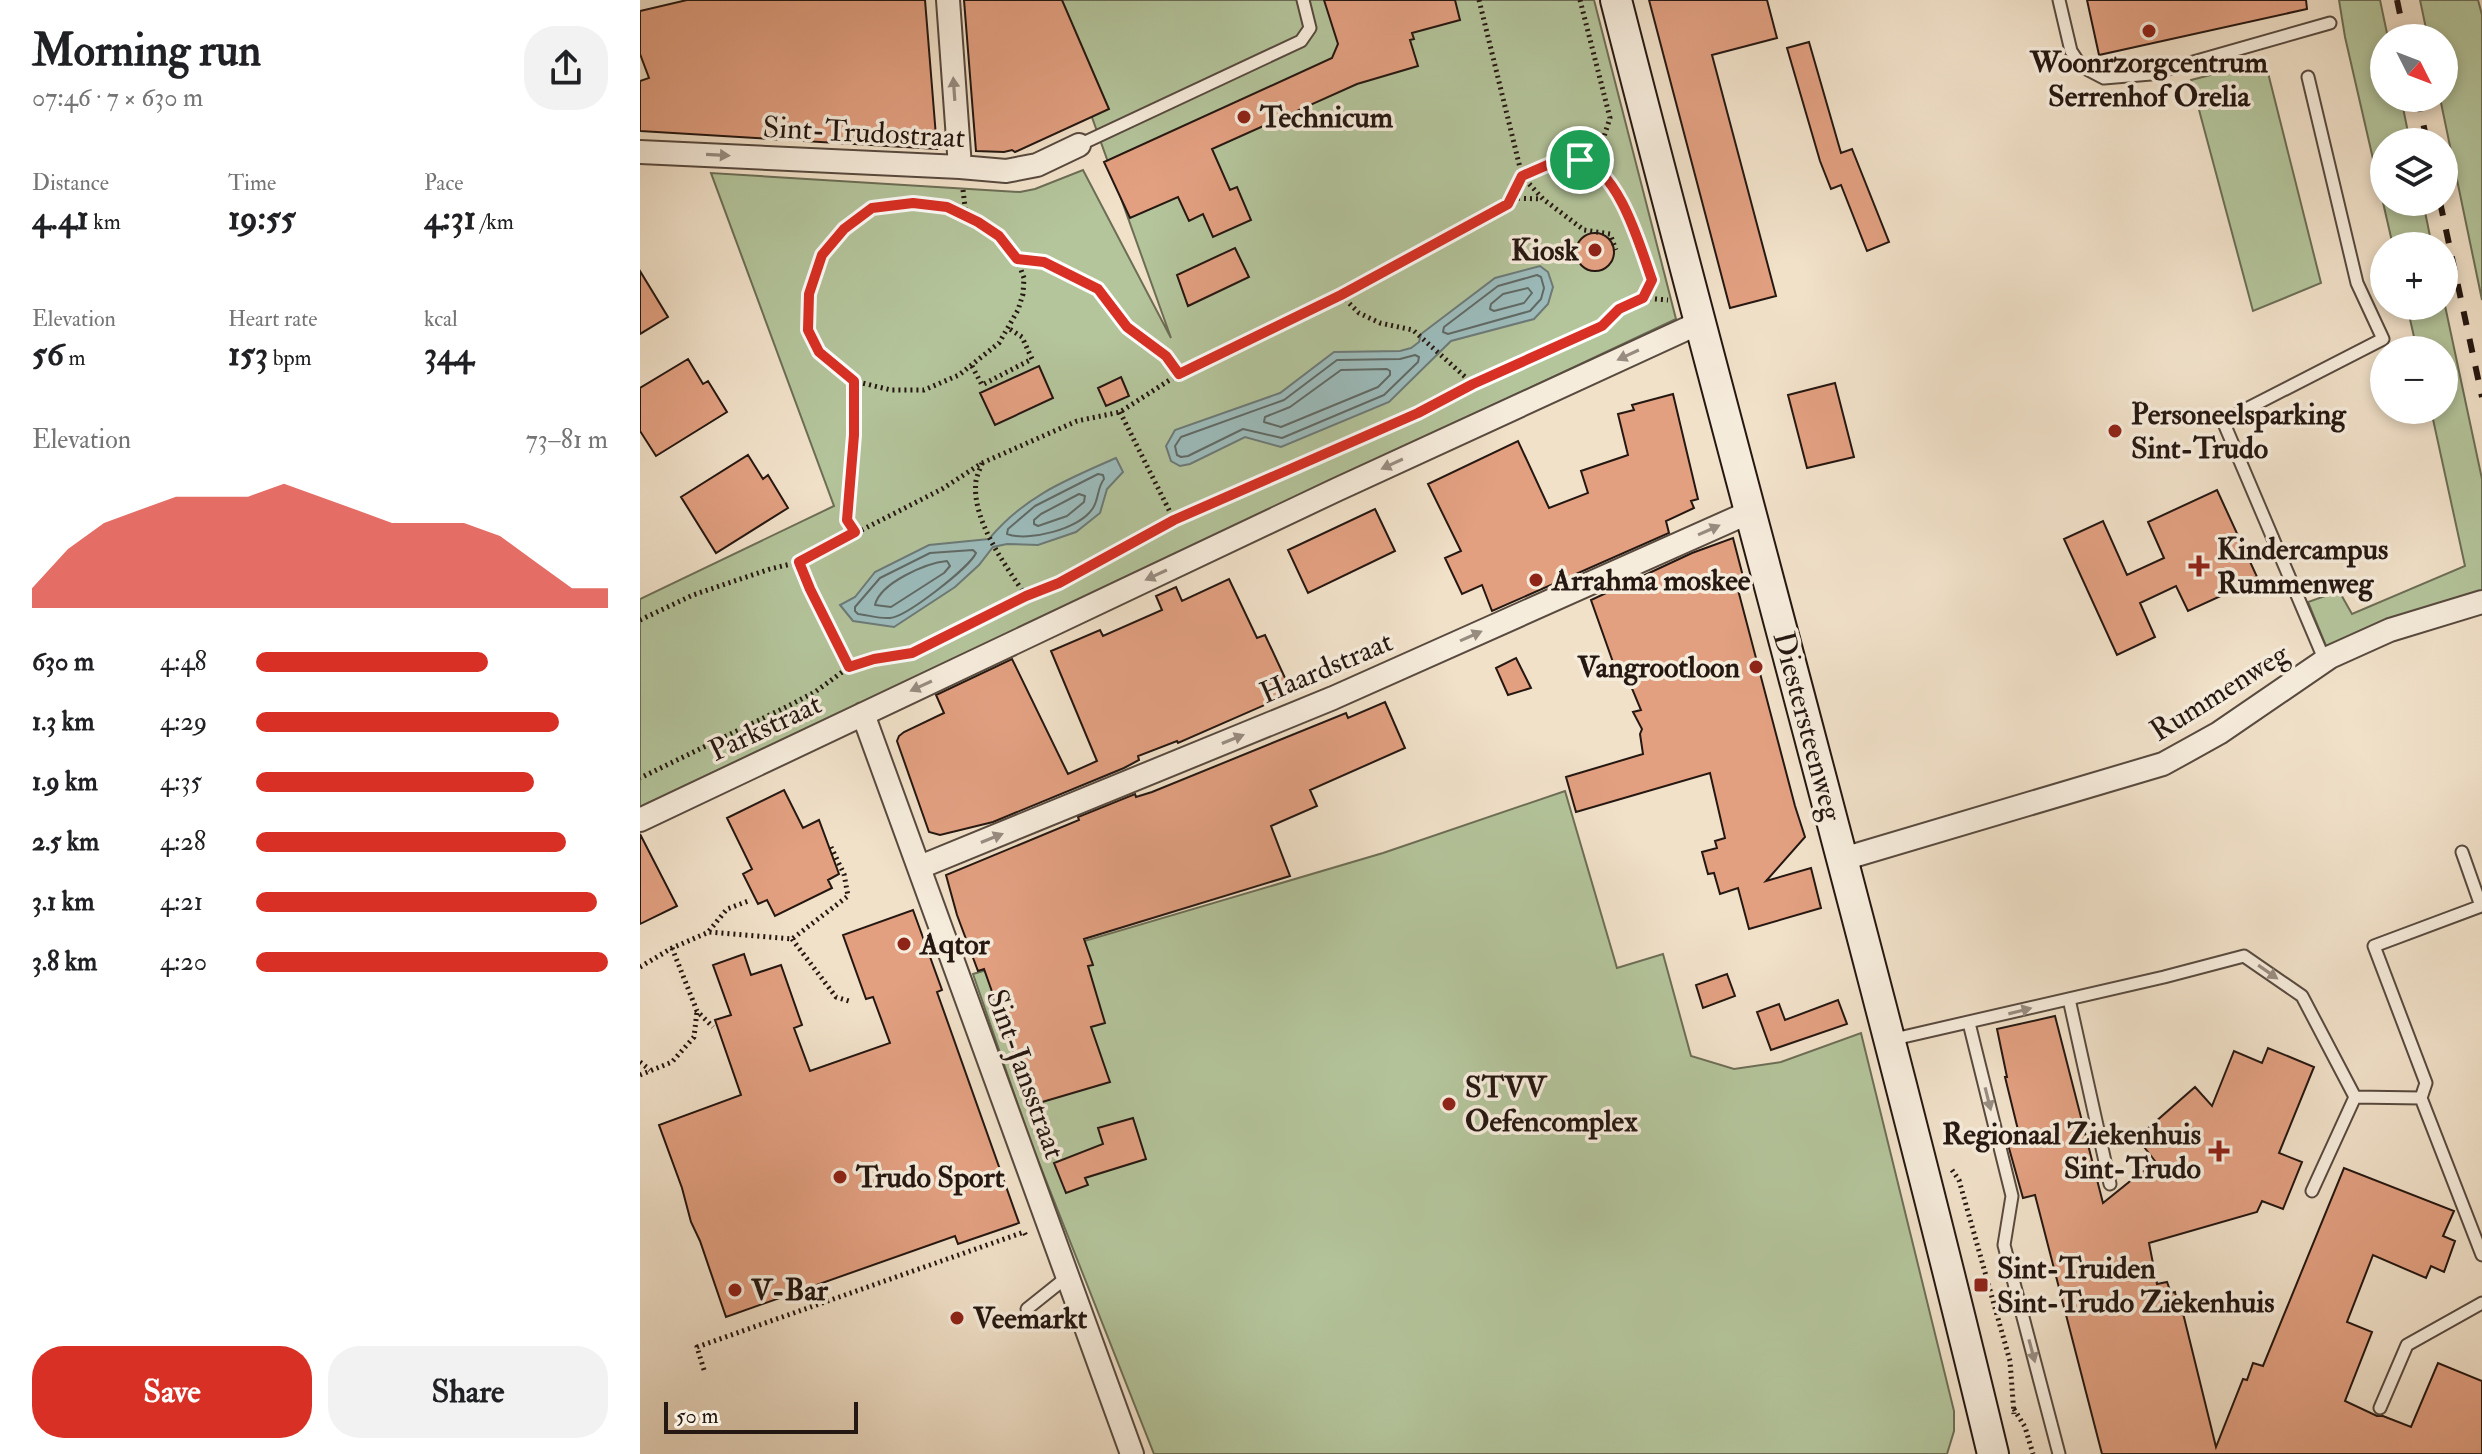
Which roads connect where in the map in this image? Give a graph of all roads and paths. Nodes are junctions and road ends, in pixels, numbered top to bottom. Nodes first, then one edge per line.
1 (948, 0) edge
2 (1303, 0) edge
3 (1479, 0) edge
4 (1580, 0) edge
5 (1616, 0) edge
6 (2059, 0) edge
7 (2330, 23) dead end
8 (2308, 77) dead end
9 (1079, 145) joint
10 (640, 152) edge
11 (960, 167) junction
12 (1594, 167) junction
13 (1522, 176) junction
14 (1512, 198) junction
15 (1543, 199) junction
16 (1616, 250) dead end
17 (1017, 259) junction
18 (1341, 295) junction
19 (1699, 323) junction
20 (1008, 328) junction
21 (971, 366) junction
22 (1179, 374) junction
23 (854, 381) junction
24 (1473, 384) junction
25 (1120, 412) junction
26 (982, 463) junction
27 (1750, 512) junction
28 (1174, 520) junction
29 (855, 532) junction
30 (799, 562) junction
31 (1026, 596) junction
32 (2482, 602) edge
33 (640, 620) edge
34 (2325, 661) junction
35 (849, 667) junction
36 (863, 714) junction
37 (640, 778) edge
38 (640, 820) edge
39 (831, 847) dead end
40 (2462, 852) dead end
41 (1843, 859) junction
42 (920, 867) junction
43 (751, 900) dead end
44 (709, 932) junction
45 (792, 939) junction
46 (672, 948) junction
47 (640, 967) edge
48 (2069, 999) junction
49 (849, 1001) dead end
50 (697, 1011) junction
51 (1969, 1023) junction
52 (713, 1027) dead end
53 (1889, 1040) junction
54 (640, 1062) edge
55 (651, 1070) junction
56 (640, 1075) edge
57 (2355, 1097) junction
58 (2421, 1098) junction
59 (2110, 1184) dead end
60 (2312, 1191) dead end
61 (1029, 1245) dead end
62 (2482, 1255) edge
63 (1067, 1277) junction
64 (2482, 1303) edge
65 (1027, 1309) dead end
66 (704, 1370) dead end
67 (2380, 1408) dead end
68 (1132, 1454) edge
69 (1993, 1454) edge
70 (2059, 1454) edge

11 -> 1 street
2 - 9 lane
3 - 13 path
4 - 12 path
5 - 19 main road, Diestersteenweg
6 - 7 lane
8 - 34 lane
9 - 11 street, Sint-Trudostraat
10 -> 11 street, Sint-Trudostraat
12 - 13 path
12 - 24 path
13 - 14 path
13 - 15 path
14 - 15 path
14 - 18 path
15 - 16 path
17 - 20 path
17 - 22 path
17 - 23 path
18 - 22 path
18 - 24 path
19 - 27 main road, Diestersteenweg
19 -> 36 street, Parkstraat
20 - 21 path
20 - 21 path
21 - 23 path
22 - 25 path
23 - 29 path
24 - 28 path
25 - 26 path
25 - 28 path
26 - 29 path
26 - 31 path
27 - 41 main road, Diestersteenweg
42 -> 27 street, Haardstraat
28 - 31 path
29 - 30 path
30 - 33 path
30 - 35 path
31 - 35 path
32 - 34 street, Rummenweg
34 - 41 street, Rummenweg
35 - 37 path
36 - 38 street, Parkstraat
36 - 42 street, Sint-Jansstraat
39 - 45 path
40 - 58 lane
41 - 53 main road, Diestersteenweg
42 - 63 street, Sint-Jansstraat
43 - 44 path
44 - 45 path
44 - 46 path
45 - 49 path
46 - 47 path
46 - 50 path
51 -> 48 lane
48 -> 57 lane
48 - 59 lane
50 - 52 path
50 - 55 path
51 - 53 lane
51 -> 70 lane
53 - 69 main road, Diestersteenweg
54 - 55 path
55 - 56 path
57 - 58 lane
57 - 60 lane
58 - 62 lane
61 - 66 path
63 - 65 lane
63 - 68 street, Sint-Jansstraat
64 - 67 lane

